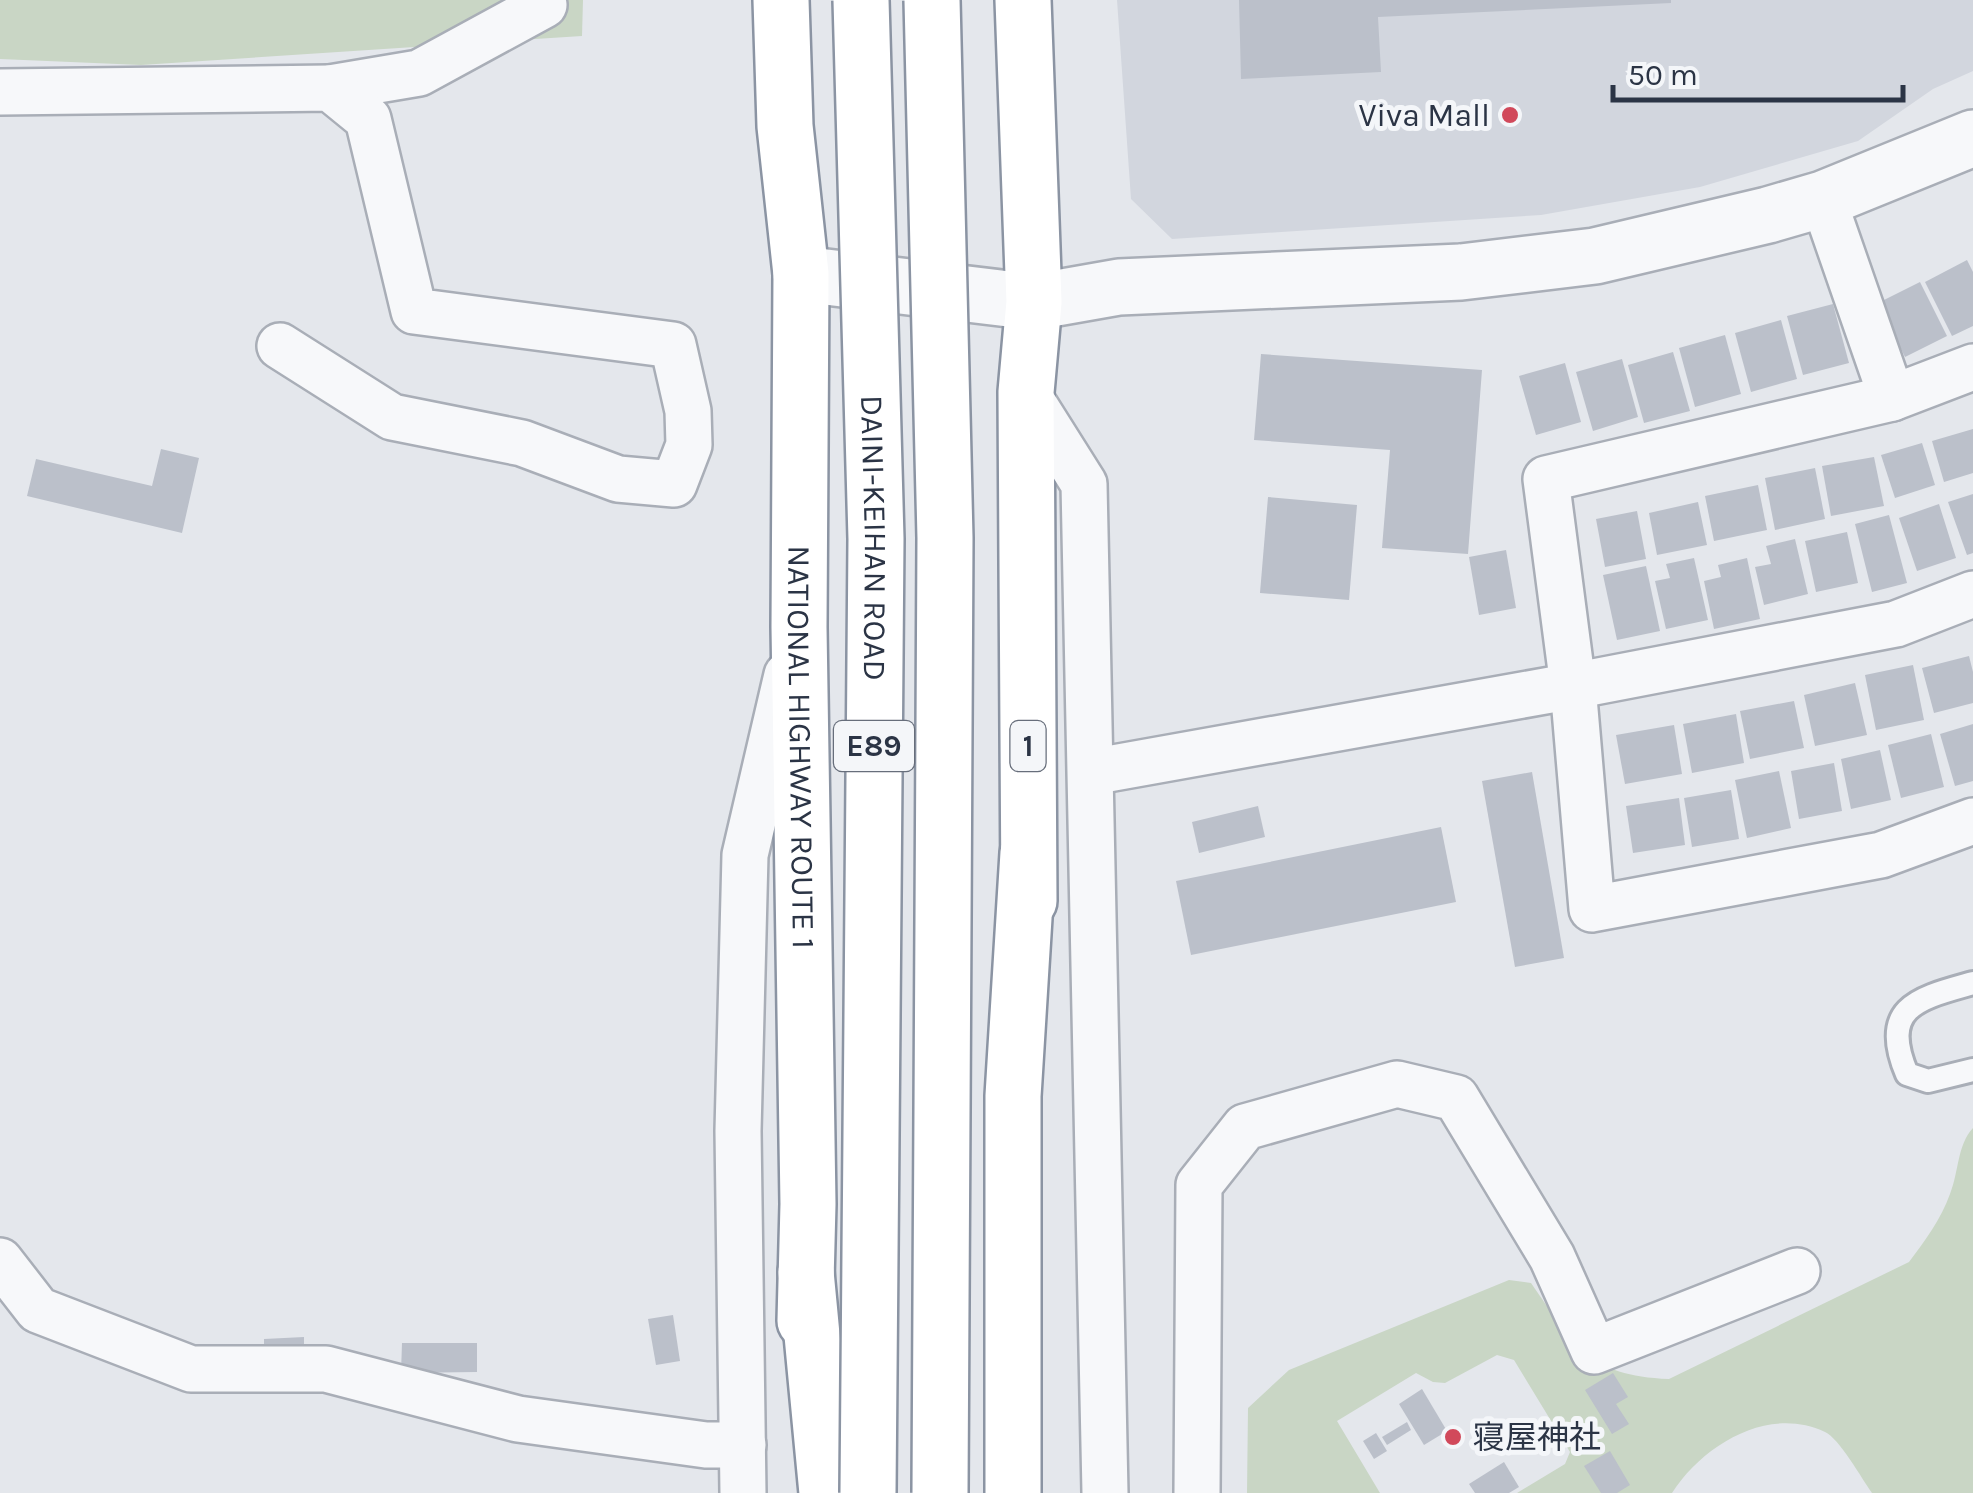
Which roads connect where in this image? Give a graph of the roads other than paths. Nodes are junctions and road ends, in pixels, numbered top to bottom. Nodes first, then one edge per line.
1 (762, 0) edge
2 (781, 0) edge
3 (861, 0) edge
4 (932, 0) edge
5 (1023, 0) edge
6 (544, 5) dead end
7 (330, 88) junction
8 (0, 92) edge
9 (785, 126) junction
10 (1973, 138) edge
11 (1822, 199) junction
12 (801, 274) junction
13 (1034, 302) junction
14 (280, 346) dead end
15 (1973, 366) edge
16 (1026, 392) junction
17 (1892, 398) junction
18 (1973, 594) edge
19 (798, 627) junction
20 (1573, 686) junction
21 (1091, 772) junction
22 (1973, 822) edge
23 (1028, 853) junction
24 (1973, 983) edge
25 (1973, 1070) edge
26 (0, 1261) edge
27 (1797, 1271) dead end
28 (806, 1272) junction
29 (742, 1445) junction
30 (743, 1493) edge
31 (801, 1493) edge
32 (826, 1493) edge
33 (868, 1493) edge
34 (940, 1493) edge
35 (1012, 1493) edge
36 (1030, 1493) edge
37 (1105, 1493) edge
38 (1197, 1493) edge

1 - 9 street
2 - 9 highway, NATIONAL HIGHWAY ROUTE 1
3 - 33 highway, DAINI-KEIHAN ROAD / E89, bridge
4 - 34 highway, E89, bridge
5 - 13 highway, 1
6 - 7 street
7 - 8 street
7 - 14 street
9 - 12 highway, NATIONAL HIGHWAY ROUTE 1
10 - 11 street
11 - 13 street
11 - 17 street
12 - 13 street
12 - 19 highway, NATIONAL HIGHWAY ROUTE 1
13 - 16 highway, 1
15 - 17 street
16 - 21 street
16 - 23 highway, 1
17 - 20 street
18 - 20 street
19 - 28 highway, NATIONAL HIGHWAY ROUTE 1
19 - 29 street
20 - 21 street
20 - 22 street
21 - 37 street
23 - 35 highway
23 - 36 highway, 1
24 - 25 lane
26 - 29 street
27 - 38 street
28 - 31 highway, NATIONAL HIGHWAY ROUTE 1
28 - 32 highway
29 - 30 street

